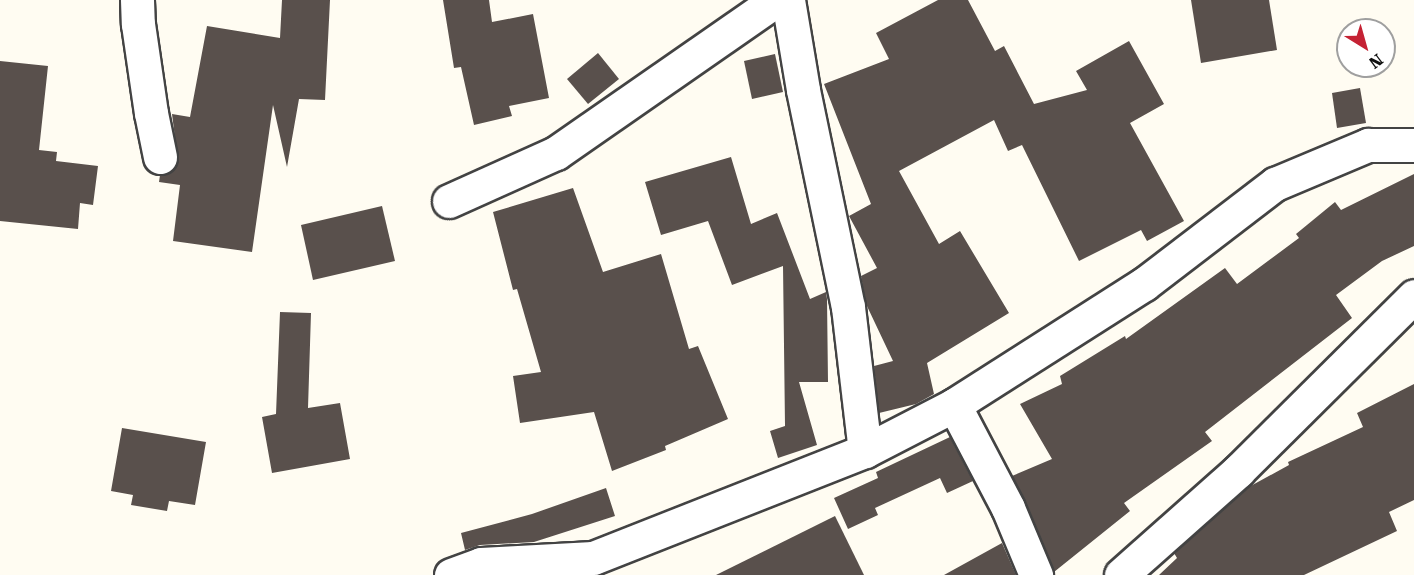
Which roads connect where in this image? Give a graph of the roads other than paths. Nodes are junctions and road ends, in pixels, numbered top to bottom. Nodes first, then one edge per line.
1 (137, 0) edge
2 (776, 0) edge
3 (788, 0) edge
4 (1414, 145) edge
5 (160, 157) dead end
6 (449, 201) dead end
7 (1414, 296) edge
8 (954, 405) junction
9 (865, 451) junction
10 (451, 575) edge
11 (1036, 575) edge
12 (1120, 575) edge

1 - 5 street
2 - 6 street
3 - 9 street
4 - 8 street
7 - 12 street
8 - 9 street
8 - 11 street
9 - 10 street

